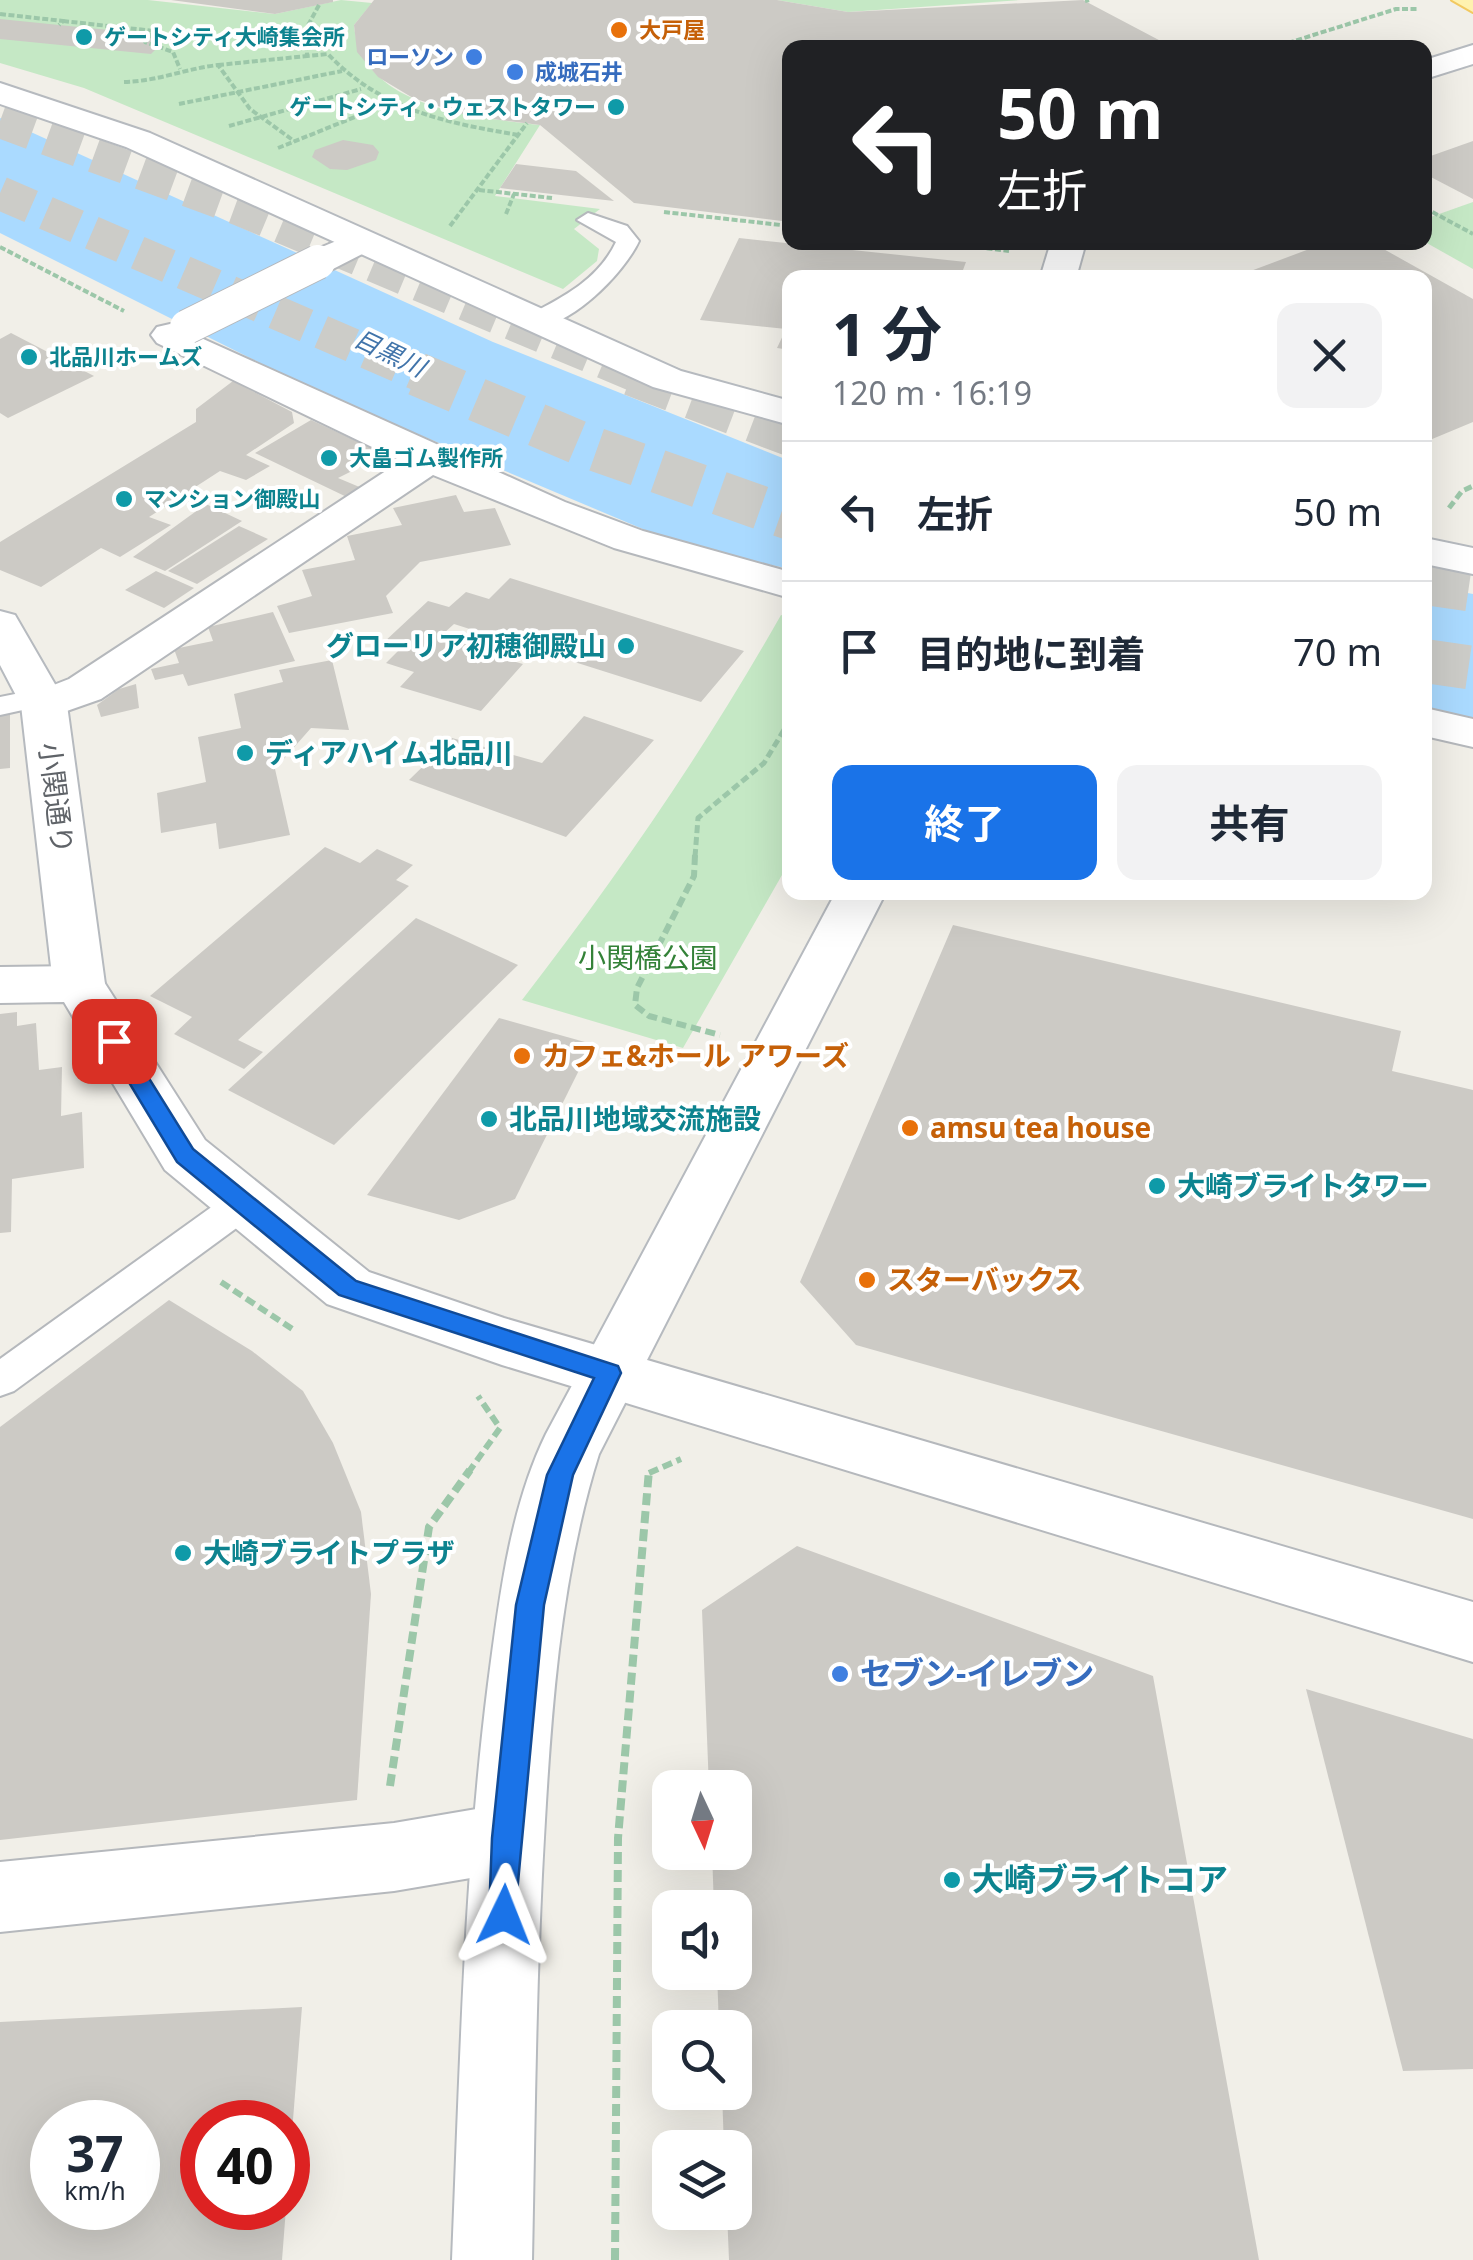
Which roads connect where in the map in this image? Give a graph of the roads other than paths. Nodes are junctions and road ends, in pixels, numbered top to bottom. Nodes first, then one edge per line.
1 (1473, 54) edge
2 (1432, 68) edge
3 (0, 93) edge
4 (588, 220) dead end
5 (358, 243) junction
6 (535, 321) junction
7 (782, 411) edge
8 (430, 458) junction
9 (1432, 552) edge
10 (1473, 561) edge
11 (782, 583) edge
12 (0, 624) edge
13 (28, 703) edge
14 (1432, 724) edge
15 (1473, 734) edge
16 (857, 900) edge
17 (79, 984) junction
18 (0, 985) edge
19 (244, 1203) junction
20 (609, 1373) junction
21 (0, 1380) edge
22 (1473, 1632) edge
23 (506, 1838) junction
24 (0, 1897) edge
25 (492, 2260) edge

1 - 2 street
3 - 5 street
4 - 6 lane
5 - 6 street
5 - 8 street, bridge
6 - 7 street
8 - 11 street
8 - 13 street
9 - 10 street
12 - 13 street, 小関通り
13 - 17 street, 小関通り
14 - 15 street
16 - 20 street
17 - 18 street
17 - 19 street
19 - 20 street
19 - 21 lane
20 - 22 street
20 - 23 street
23 - 24 street
23 - 25 street

